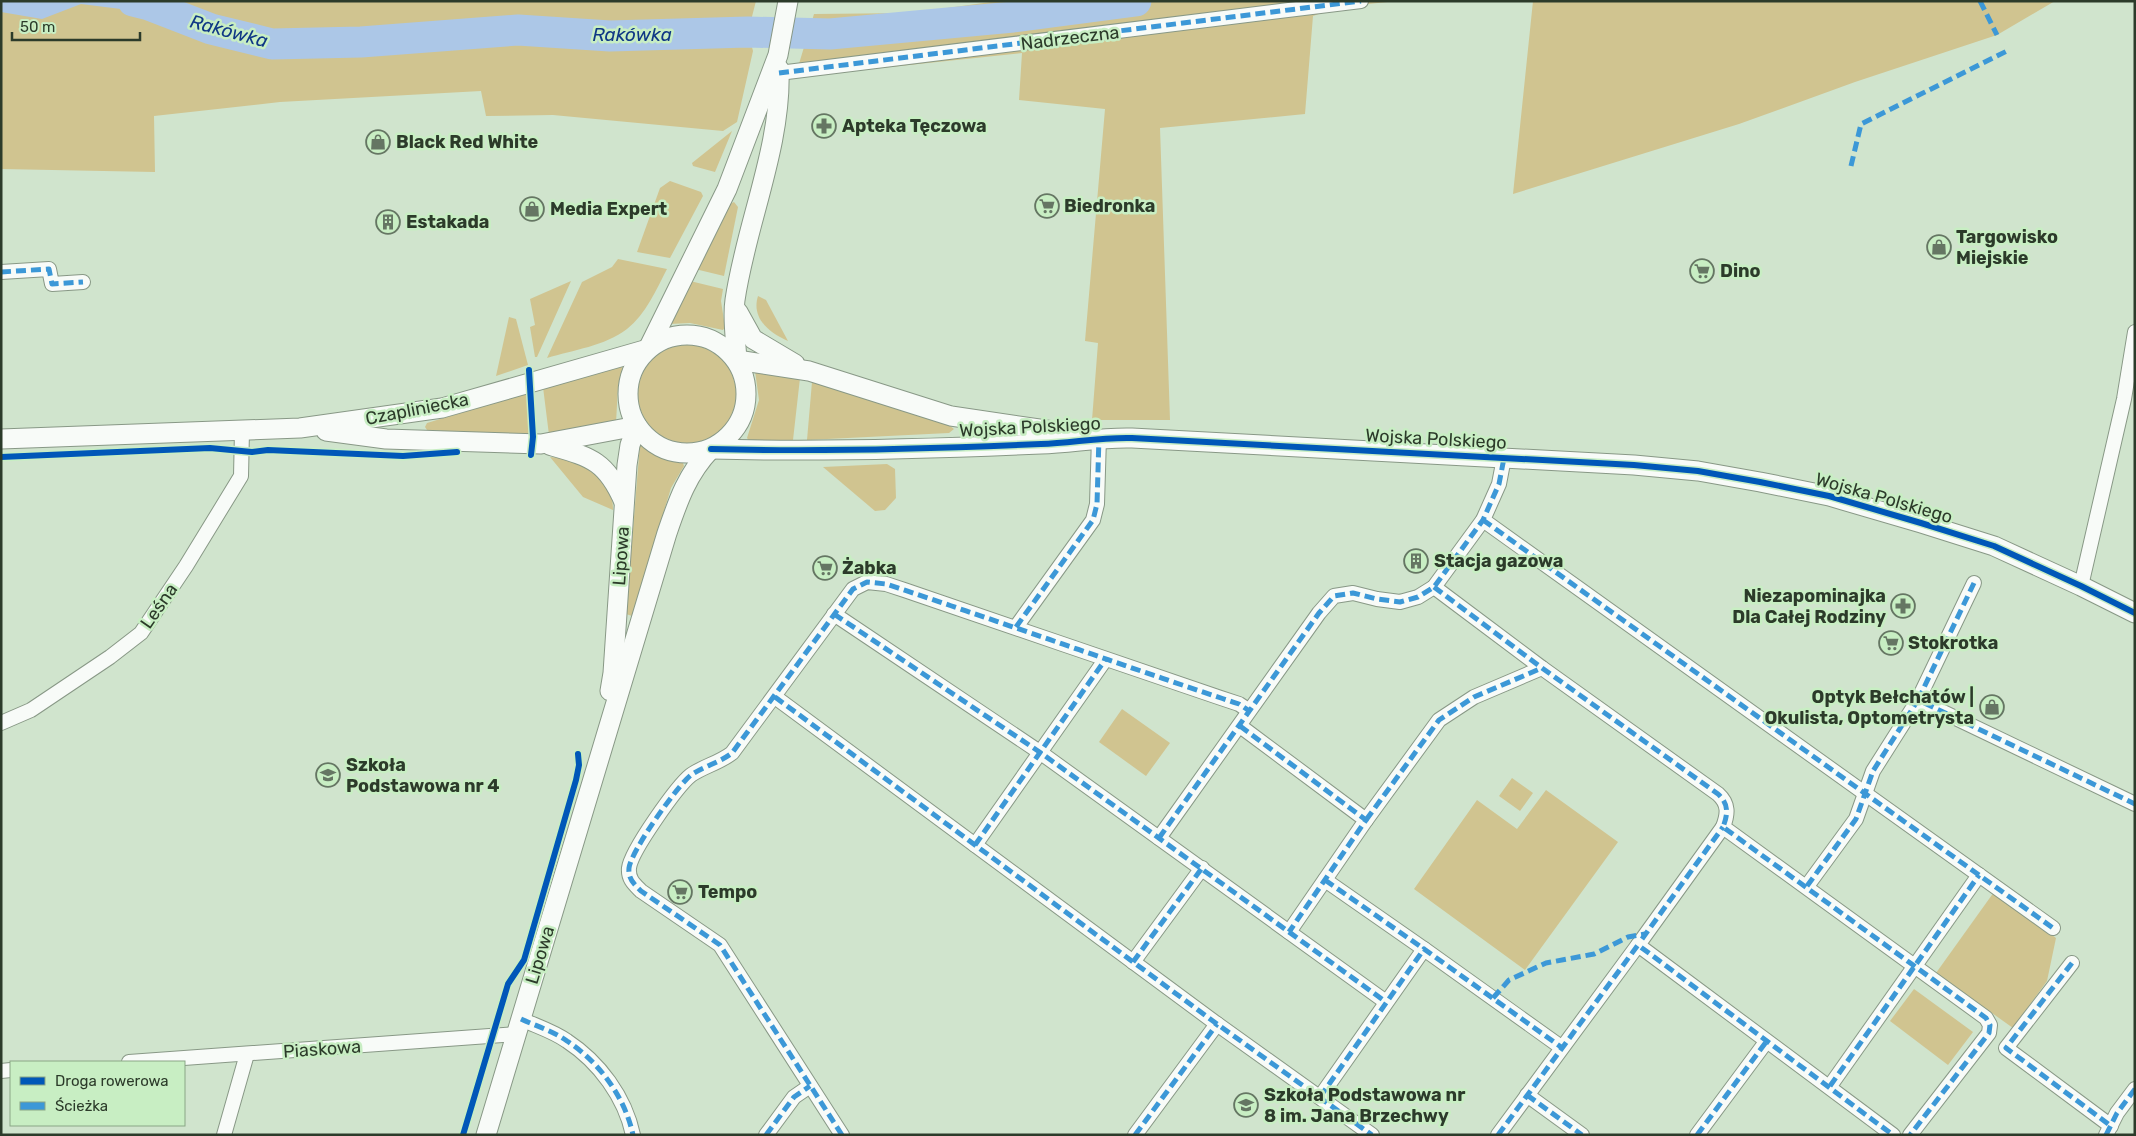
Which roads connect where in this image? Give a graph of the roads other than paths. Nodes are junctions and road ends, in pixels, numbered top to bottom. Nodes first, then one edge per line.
1 (1361, 1) edge
2 (788, 4) edge
3 (779, 64) junction
4 (1, 272) edge
5 (83, 282) dead end
6 (735, 302) junction
7 (2135, 332) edge
8 (648, 349) junction
9 (2133, 358) edge
10 (737, 360) junction
11 (809, 371) junction
12 (637, 426) junction
13 (300, 428) junction
14 (242, 430) junction
15 (1098, 438) junction
16 (1, 439) edge
17 (546, 444) junction
18 (711, 449) junction
19 (1504, 458) junction
20 (624, 503) junction
21 (1483, 520) junction
22 (1974, 583) dead end
23 (2082, 586) junction
24 (1434, 587) junction
25 (2135, 613) edge
26 (834, 614) junction
27 (1016, 628) junction
28 (1105, 660) junction
29 (1542, 668) junction
30 (775, 697) junction
31 (1918, 700) junction
32 (1248, 710) junction
33 (1, 723) edge
34 (1240, 726) junction
35 (1040, 753) junction
36 (594, 776) junction
37 (1865, 792) junction
38 (2135, 804) edge
39 (1366, 820) junction
40 (1724, 827) junction
41 (1159, 838) junction
42 (975, 845) junction
43 (1202, 868) junction
44 (1979, 875) junction
45 (1325, 880) junction
46 (1807, 886) junction
47 (2053, 928) dead end
48 (1289, 932) junction
49 (1638, 945) junction
50 (1424, 948) junction
51 (1133, 962) junction
52 (2072, 963) dead end
53 (1916, 966) junction
54 (1386, 1002) junction
55 (1217, 1024) junction
56 (519, 1027) junction
57 (1766, 1042) junction
58 (1561, 1047) junction
59 (247, 1054) junction
60 (143, 1061) edge
61 (810, 1086) junction
62 (1830, 1086) junction
63 (2135, 1088) edge
64 (1527, 1095) junction
65 (1320, 1097) junction
66 (2109, 1130) edge
67 (224, 1135) edge
68 (486, 1135) edge
69 (633, 1135) edge
70 (766, 1135) edge
71 (842, 1135) edge
72 (1135, 1135) edge
73 (1372, 1135) edge
74 (1498, 1135) edge
75 (1582, 1135) edge
76 (1697, 1135) edge
77 (1893, 1135) edge
78 (1910, 1135) edge

1 - 3 street, Nadrzeczna
2 - 3 street
3 - 6 street
3 - 8 street
4 - 5 street
6 - 10 street
6 - 11 street
7 - 9 street
8 - 10 street
8 - 12 street
8 - 13 street, Czapliniecka
9 - 23 street
10 - 11 street, Wojska Polskiego
10 - 18 street
11 - 15 street, Wojska Polskiego
12 - 17 street, Czapliniecka
12 - 18 street
12 - 20 street, Lipowa
13 - 14 street, Czapliniecka
13 - 17 street, Czapliniecka
14 - 16 street, Czapliniecka
14 - 33 street, Leśna
15 - 18 street, Wojska Polskiego
15 - 19 street, Wojska Polskiego
15 - 27 street
17 - 20 street
18 - 36 street, Lipowa
19 - 21 street
19 - 23 street, Wojska Polskiego
20 - 36 street, Lipowa
21 - 24 street
21 - 37 street
22 - 31 street
23 - 25 street, Wojska Polskiego
24 - 29 street
24 - 32 street
26 - 27 street
26 - 30 street
26 - 35 street
27 - 28 street
28 - 32 street
28 - 35 street
29 - 39 street
29 - 40 street
30 - 42 street
30 - 61 street
31 - 37 street
31 - 38 street
32 - 34 street
34 - 39 street
34 - 41 street
35 - 41 street
35 - 42 street
36 - 56 street, Lipowa
37 - 44 street
37 - 46 street
39 - 45 street
40 - 46 street
40 - 49 street
41 - 43 street
42 - 51 street
43 - 48 street
43 - 51 street
44 - 47 street
44 - 53 street
45 - 48 street
45 - 50 street
46 - 53 street
48 - 54 street
49 - 57 street
49 - 58 street
50 - 54 street
50 - 58 street
51 - 55 street
52 - 66 street
53 - 62 street
53 - 78 street
54 - 65 street
55 - 65 street
55 - 72 street
56 - 59 street, Piaskowa
56 - 68 street, Lipowa
56 - 69 street
57 - 62 street
57 - 76 street
58 - 64 street
59 - 60 street, Piaskowa
59 - 67 street
61 - 70 street
61 - 71 street
62 - 77 street
63 - 66 street
64 - 74 street
64 - 75 street
65 - 73 street

